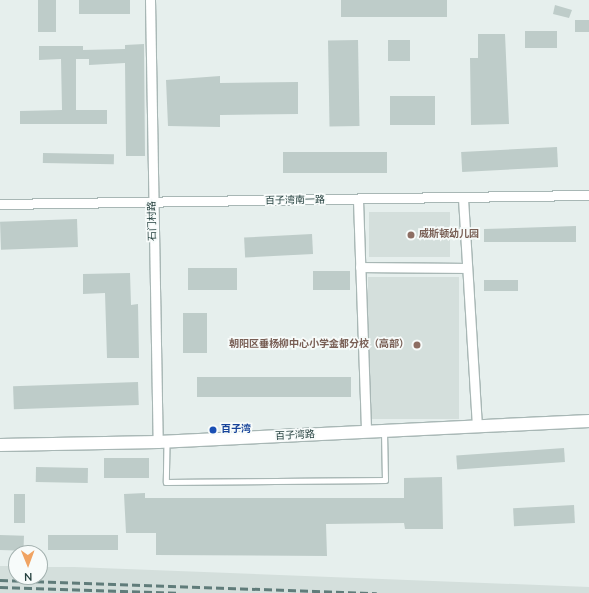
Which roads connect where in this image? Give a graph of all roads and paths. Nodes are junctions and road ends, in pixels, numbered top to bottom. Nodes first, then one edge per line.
1 (150, 0) edge
2 (589, 195) edge
3 (464, 198) junction
4 (358, 200) junction
5 (153, 203) junction
6 (0, 204) edge
7 (360, 267) junction
8 (466, 268) junction
9 (589, 421) edge
10 (477, 427) junction
11 (384, 431) junction
12 (366, 432) junction
13 (162, 442) junction
14 (0, 445) edge

1 - 5 street, 石门村路
2 - 3 street, 百子湾南一路
3 - 4 street, 百子湾南一路
3 - 8 street
4 - 5 street, 百子湾南一路
4 - 7 street
5 - 6 street, 百子湾南一路
5 - 13 street, 石门村路
7 - 8 street
7 - 12 street
8 - 10 street
9 - 10 street, 百子湾路
10 - 11 street, 百子湾路
11 - 12 street, 百子湾路
11 - 13 lane
12 - 13 street, 百子湾路
13 - 14 street, 百子湾路

